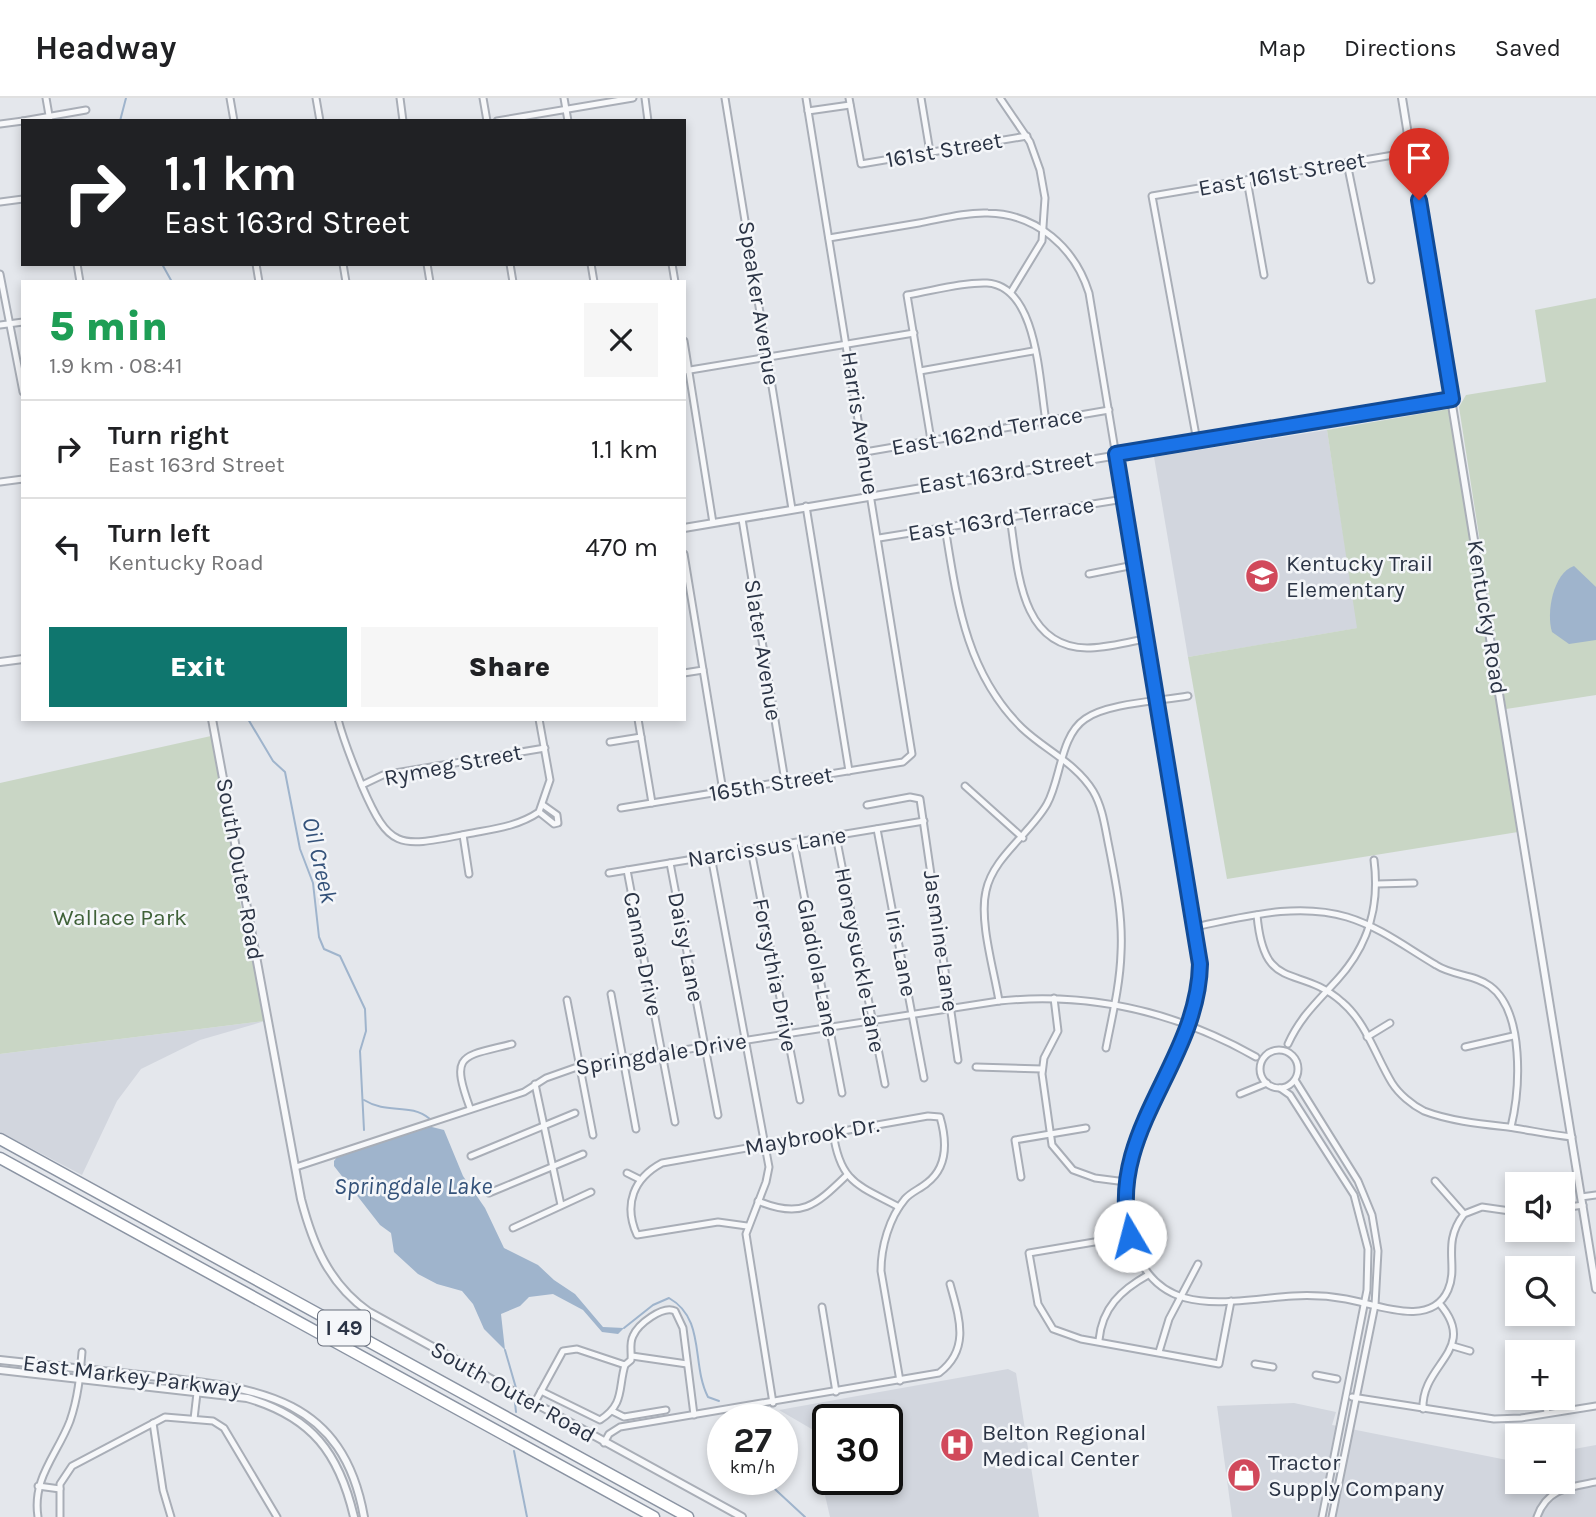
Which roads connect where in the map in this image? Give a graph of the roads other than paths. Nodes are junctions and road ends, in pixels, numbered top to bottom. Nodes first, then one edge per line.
1 (46, 98) edge
2 (230, 98) edge
3 (316, 98) edge
4 (400, 98) edge
5 (483, 98) edge
6 (564, 98) edge
7 (633, 98) edge
8 (645, 98) edge
9 (725, 98) edge
10 (806, 98) edge
11 (921, 98) edge
12 (1000, 98) edge
13 (1402, 98) edge
14 (850, 102) edge
15 (566, 109) junction
16 (86, 110) dead end
17 (808, 111) junction
18 (50, 119) edge
19 (234, 119) edge
20 (320, 119) edge
21 (403, 119) edge
22 (486, 119) edge
23 (508, 119) edge
24 (568, 119) edge
25 (648, 119) edge
26 (21, 121) edge
27 (0, 124) edge
28 (1027, 136) junction
29 (930, 152) junction
30 (1411, 152) junction
31 (1347, 163) junction
32 (1247, 180) junction
33 (21, 199) edge
34 (0, 202) edge
35 (1045, 231) junction
36 (829, 239) junction
37 (0, 274) edge
38 (1264, 275) dead end
39 (1371, 280) dead end
40 (1011, 292) junction
41 (21, 322) edge
42 (10, 324) junction
43 (0, 325) edge
44 (914, 333) junction
45 (847, 344) junction
46 (1033, 351) junction
47 (768, 357) junction
48 (687, 371) edge
49 (920, 371) junction
50 (21, 382) edge
51 (1452, 399) junction
52 (1109, 410) junction
53 (1046, 421) junction
54 (931, 440) junction
55 (1198, 441) junction
56 (865, 452) junction
57 (1116, 454) junction
58 (21, 479) edge
59 (0, 482) edge
60 (871, 494) junction
61 (1124, 499) junction
62 (806, 506) junction
63 (792, 509) junction
64 (1010, 517) junction
65 (742, 519) junction
66 (713, 523) junction
67 (945, 527) junction
68 (686, 528) edge
69 (878, 538) junction
70 (1135, 565) junction
71 (686, 566) edge
72 (1089, 573) dead end
73 (1146, 639) junction
74 (21, 659) edge
75 (0, 662) edge
76 (703, 670) junction
77 (686, 673) edge
78 (1188, 696) dead end
79 (1157, 702) junction
80 (212, 721) edge
81 (339, 721) edge
82 (539, 721) edge
83 (638, 721) edge
84 (641, 737) junction
85 (610, 742) dead end
86 (545, 748) junction
87 (912, 748) joint
88 (1063, 760) junction
89 (849, 771) junction
90 (785, 781) junction
91 (362, 785) junction
92 (965, 786) dead end
93 (723, 791) junction
94 (652, 803) junction
95 (543, 805) junction
96 (867, 805) dead end
97 (621, 808) dead end
98 (539, 813) junction
99 (924, 821) junction
100 (877, 828) junction
101 (463, 835) junction
102 (836, 836) junction
103 (1023, 838) junction
104 (794, 843) junction
105 (751, 850) junction
106 (711, 856) junction
107 (1374, 860) dead end
108 (670, 863) junction
109 (627, 870) junction
110 (609, 873) dead end
111 (469, 874) dead end
112 (1414, 883) dead end
113 (1377, 884) junction
114 (1257, 915) junction
115 (1194, 927) junction
116 (1369, 927) junction
117 (1326, 991) junction
118 (611, 994) dead end
119 (1055, 998) junction
120 (568, 1000) dead end
121 (999, 1001) junction
122 (1114, 1004) junction
123 (950, 1008) junction
124 (912, 1014) junction
125 (872, 1021) junction
126 (1390, 1023) dead end
127 (1189, 1024) junction
128 (830, 1027) junction
129 (787, 1034) junction
130 (1513, 1036) junction
131 (1367, 1037) junction
132 (745, 1040) junction
133 (512, 1044) dead end
134 (1288, 1044) junction
135 (705, 1046) junction
136 (1465, 1046) dead end
137 (1106, 1048) dead end
138 (1278, 1050) junction
139 (662, 1053) junction
140 (1266, 1055) junction
141 (1256, 1057) junction
142 (1293, 1057) junction
143 (623, 1059) junction
144 (958, 1060) dead end
145 (580, 1066) junction
146 (976, 1067) dead end
147 (1260, 1067) junction
148 (1042, 1069) junction
149 (924, 1078) dead end
150 (1295, 1080) junction
151 (1267, 1083) junction
152 (535, 1084) junction
153 (885, 1084) dead end
154 (1280, 1087) junction
155 (842, 1093) dead end
156 (1240, 1094) dead end
157 (800, 1100) dead end
158 (470, 1108) junction
159 (575, 1113) dead end
160 (718, 1115) dead end
161 (675, 1122) dead end
162 (544, 1125) junction
163 (1511, 1127) junction
164 (1086, 1128) dead end
165 (636, 1129) dead end
166 (833, 1132) junction
167 (1050, 1134) junction
168 (593, 1135) dead end
169 (1572, 1137) junction
170 (0, 1139) edge
171 (766, 1143) junction
172 (583, 1154) dead end
173 (471, 1156) dead end
174 (0, 1158) edge
175 (296, 1167) junction
176 (552, 1167) junction
177 (627, 1173) dead end
178 (846, 1176) junction
179 (1021, 1177) dead end
180 (639, 1179) junction
181 (1435, 1181) dead end
182 (1126, 1182) junction
183 (1363, 1191) junction
184 (591, 1192) dead end
185 (489, 1193) dead end
186 (1354, 1195) junction
187 (1596, 1195) edge
188 (758, 1201) junction
189 (1582, 1201) junction
190 (1575, 1204) edge
191 (561, 1205) junction
192 (899, 1208) junction
193 (1505, 1211) edge
194 (1464, 1214) junction
195 (747, 1226) junction
196 (513, 1228) dead end
197 (1130, 1236) junction
198 (1198, 1264) dead end
199 (1148, 1275) junction
200 (950, 1284) dead end
201 (1596, 1289) edge
202 (1180, 1297) junction
203 (1231, 1300) junction
204 (1364, 1303) junction
205 (1439, 1303) junction
206 (1375, 1305) junction
207 (822, 1307) dead end
208 (1099, 1340) junction
209 (1453, 1346) junction
210 (1470, 1351) dead end
211 (82, 1352) dead end
212 (1159, 1352) junction
213 (632, 1356) junction
214 (0, 1360) edge
215 (687, 1364) junction
216 (1255, 1364) dead end
217 (625, 1365) junction
218 (1273, 1367) dead end
219 (81, 1369) junction
220 (0, 1370) edge
221 (1316, 1375) dead end
222 (1336, 1378) dead end
223 (80, 1379) junction
224 (900, 1381) junction
225 (541, 1391) junction
226 (197, 1392) junction
227 (836, 1392) junction
228 (1346, 1396) junction
229 (1356, 1398) junction
230 (772, 1403) junction
231 (534, 1404) junction
232 (1596, 1406) edge
233 (1423, 1409) junction
234 (666, 1410) dead end
235 (1547, 1410) edge
236 (612, 1411) junction
237 (1547, 1413) junction
238 (694, 1415) junction
239 (194, 1419) junction
240 (153, 1423) junction
241 (604, 1443) junction
242 (564, 1468) junction
243 (1596, 1482) edge
244 (38, 1486) junction
245 (1328, 1486) junction
246 (60, 1489) junction
247 (1338, 1489) junction
248 (38, 1517) edge
249 (60, 1517) edge
250 (171, 1517) edge
251 (277, 1517) edge
252 (354, 1517) edge
253 (364, 1517) edge
254 (646, 1517) edge
255 (654, 1517) edge
256 (688, 1517) edge
257 (742, 1517) edge
258 (1322, 1517) edge
259 (1332, 1517) edge
260 (1537, 1517) edge

1 - 18 street
2 - 19 street
3 - 20 street
4 - 21 street
5 - 22 street
6 - 15 street
7 - 15 street
8 - 25 street
9 - 47 street, Speaker Avenue
10 - 17 street, Harris Avenue
11 - 29 street
12 - 28 street
13 - 30 street, Kentucky Road
14 - 17 street
14 - 29 street, 161st Street
15 - 23 street
15 - 24 street
16 - 18 street
17 - 36 street, Harris Avenue
26 - 27 street
28 - 29 street, 161st Street
28 - 35 street
30 - 31 street, East 161st Street
30 - 51 street, Kentucky Road
31 - 32 street, East 161st Street
31 - 39 street
32 - 38 street
32 - 55 street, East 161st Street
33 - 34 street
35 - 36 street
35 - 40 street
35 - 52 street
36 - 45 street, Harris Avenue
37 - 42 street
40 - 44 street
40 - 46 street
41 - 42 street
42 - 43 street
42 - 50 street
44 - 45 street
44 - 49 street
45 - 47 street
45 - 56 street, Harris Avenue
46 - 49 street
46 - 53 street
47 - 48 street
47 - 63 street, Speaker Avenue
48 - 66 street
49 - 54 street
51 - 55 street, East 163rd Street
51 - 169 street, Kentucky Road
52 - 53 street, East 162nd Terrace
52 - 57 street
53 - 54 street, East 162nd Terrace
54 - 56 street, East 162nd Terrace
55 - 57 street, East 163rd Street
56 - 60 street, Harris Avenue
57 - 60 street, East 163rd Street
57 - 61 street
58 - 59 street
60 - 62 street, East 163rd Street
60 - 69 street, Harris Avenue
61 - 64 street, East 163rd Terrace
61 - 70 street
62 - 63 street, East 163rd Street
62 - 89 street
63 - 65 street, East 163rd Street
64 - 67 street, East 163rd Terrace
64 - 73 street
65 - 66 street, East 163rd Street
65 - 90 street, Slater Avenue
66 - 68 street, East 163rd Street
67 - 69 street, East 163rd Terrace
67 - 88 street
69 - 87 street, Harris Avenue
70 - 72 street
70 - 73 street
71 - 76 street
73 - 79 street
74 - 75 street
76 - 77 street
76 - 93 street
78 - 79 street
79 - 88 street
79 - 115 street
80 - 175 street, South Outer Road
81 - 91 street
82 - 86 street
83 - 84 street
84 - 85 street
84 - 94 street
86 - 91 street, Rymeg Street
86 - 95 street
87 - 89 street, 165th Street
88 - 103 street
88 - 122 street
89 - 90 street, 165th Street
90 - 93 street, 165th Street
91 - 101 street
92 - 103 street
93 - 94 street, 165th Street
94 - 97 street, 165th Street
95 - 98 street
95 - 98 street
96 - 99 street
98 - 101 street
99 - 100 street, Narcissus Lane
99 - 123 street, Jasmine Lane
100 - 102 street, Narcissus Lane
100 - 124 street, Iris Lane
101 - 111 street
102 - 104 street, Narcissus Lane
102 - 125 street, Honeysuckle Lane
103 - 121 street
104 - 105 street, Narcissus Lane
104 - 128 street, Gladiola Lane
105 - 106 street, Narcissus Lane
105 - 129 street, Forsythia Drive
106 - 108 street, Narcissus Lane
106 - 132 street
107 - 113 street
108 - 109 street, Narcissus Lane
108 - 135 street, Daisy Lane
109 - 110 street, Narcissus Lane
109 - 139 street, Canna Drive
112 - 113 street
113 - 116 street
114 - 115 street
114 - 116 street
114 - 117 street
115 - 127 street
116 - 117 street
116 - 130 street
117 - 131 street
117 - 134 street
118 - 143 street
119 - 121 street, Springdale Drive
119 - 122 street, Springdale Drive
119 - 148 street
120 - 145 street
121 - 123 street, Springdale Drive
122 - 127 street, Springdale Drive
122 - 137 street
123 - 124 street, Springdale Drive
123 - 144 street, Jasmine Lane
124 - 125 street, Springdale Drive
124 - 149 street, Iris Lane
125 - 128 street, Springdale Drive
125 - 153 street, Honeysuckle Lane
126 - 131 street
127 - 141 street, Springdale Drive
127 - 182 street
128 - 129 street, Springdale Drive
128 - 155 street, Gladiola Lane
129 - 132 street, Springdale Drive
129 - 157 street, Forsythia Drive
130 - 136 street
130 - 163 street
131 - 163 street
132 - 135 street, Springdale Drive
132 - 171 street
133 - 158 street
134 - 138 street
134 - 142 street
135 - 139 street, Springdale Drive
135 - 160 street, Daisy Lane
138 - 140 street
138 - 142 street
139 - 143 street, Springdale Drive
139 - 161 street, Canna Drive
140 - 141 street
140 - 147 street
141 - 147 street
142 - 150 street
143 - 145 street, Springdale Drive
143 - 165 street
145 - 152 street, Springdale Drive
145 - 168 street
146 - 148 street
147 - 151 street
148 - 167 street
150 - 154 street
150 - 183 street
151 - 154 street
151 - 156 street
152 - 158 street, Springdale Drive
152 - 162 street
154 - 186 street
158 - 175 street, Springdale Drive
159 - 162 street
162 - 173 street
162 - 176 street
163 - 169 street
164 - 167 street
166 - 171 street, Maybrook Dr.
166 - 178 street
166 - 192 street, Maybrook Dr.
167 - 179 street
167 - 182 street
169 - 189 street, Kentucky Road
170 - 256 highway, I 49
171 - 180 street, Maybrook Dr.
171 - 188 street
172 - 176 street
174 - 242 highway, I 49
175 - 231 street, South Outer Road
176 - 185 street
176 - 191 street
177 - 180 street
178 - 188 street
178 - 192 street
180 - 195 street
181 - 194 street
182 - 197 street
183 - 186 street
183 - 206 street
184 - 191 street
186 - 204 street
187 - 189 street
188 - 195 street
189 - 190 street
189 - 201 street, Kentucky Road
191 - 196 street
192 - 224 street
193 - 194 street
194 - 205 street
195 - 230 street
197 - 199 street
197 - 208 street
198 - 202 street
199 - 202 street
199 - 208 street
200 - 224 street
202 - 203 street
202 - 212 street
203 - 204 street
203 - 212 street
204 - 206 street
204 - 228 street
205 - 206 street
205 - 209 street
206 - 229 street
207 - 227 street
208 - 212 street
209 - 210 street
209 - 233 street
211 - 219 street
213 - 215 street
213 - 215 street
213 - 217 street
214 - 219 street, East Markey Parkway
215 - 238 street
216 - 218 street
217 - 225 street
217 - 236 street
219 - 223 street
219 - 253 street, East Markey Parkway
220 - 223 street, East Markey Parkway
221 - 222 street
223 - 226 street, East Markey Parkway
223 - 244 street
224 - 227 street
225 - 231 street
225 - 236 street
226 - 239 street
226 - 252 street, East Markey Parkway
227 - 230 street
228 - 229 street
228 - 245 street
229 - 233 street
229 - 247 street
230 - 238 street
231 - 241 street, South Outer Road
232 - 237 street
233 - 237 street
234 - 236 street
235 - 237 street
238 - 241 street
239 - 240 street
239 - 251 street
240 - 246 street
240 - 250 street
241 - 257 street, South Outer Road
242 - 254 highway
242 - 255 highway, I 49
243 - 260 street
244 - 246 street
244 - 248 street
245 - 247 street
245 - 258 street
246 - 249 street
247 - 259 street

